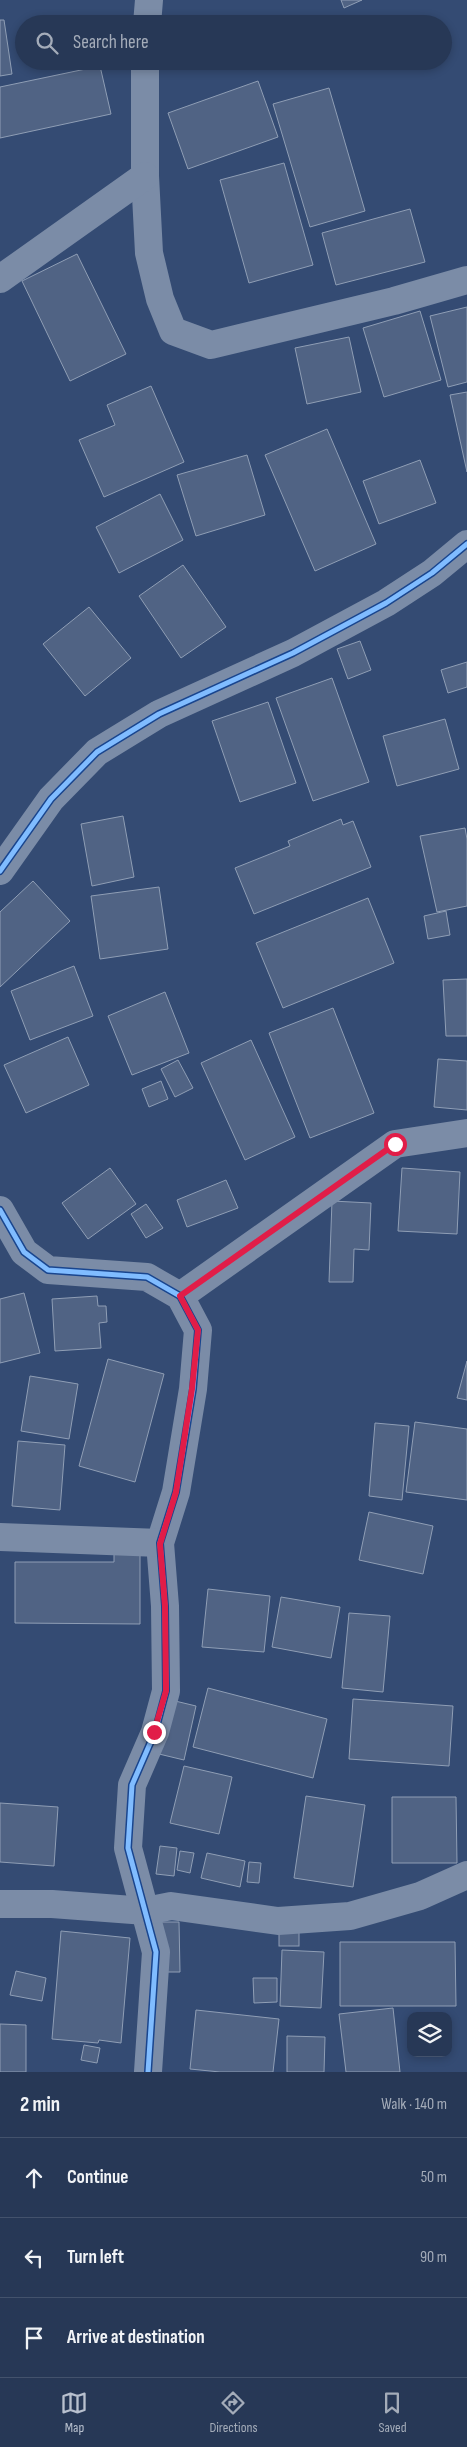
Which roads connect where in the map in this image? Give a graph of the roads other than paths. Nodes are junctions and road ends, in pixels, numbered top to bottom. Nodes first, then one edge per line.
1 (149, 0) edge
2 (148, 15) edge
3 (145, 70) edge
4 (145, 176) junction
5 (0, 279) edge
6 (467, 280) edge
7 (467, 544) edge
8 (0, 871) edge
9 (467, 1134) edge
10 (0, 1210) edge
11 (180, 1296) junction
12 (0, 1537) edge
13 (160, 1544) junction
14 (467, 1875) edge
15 (0, 1904) edge
16 (146, 1911) junction
17 (148, 2072) edge

1 - 2 street
3 - 4 street
4 - 5 street
4 - 6 street
7 - 8 street
9 - 11 street
10 - 11 street
11 - 13 street
12 - 13 street
13 - 16 street
14 - 16 street
15 - 16 street
16 - 17 street

